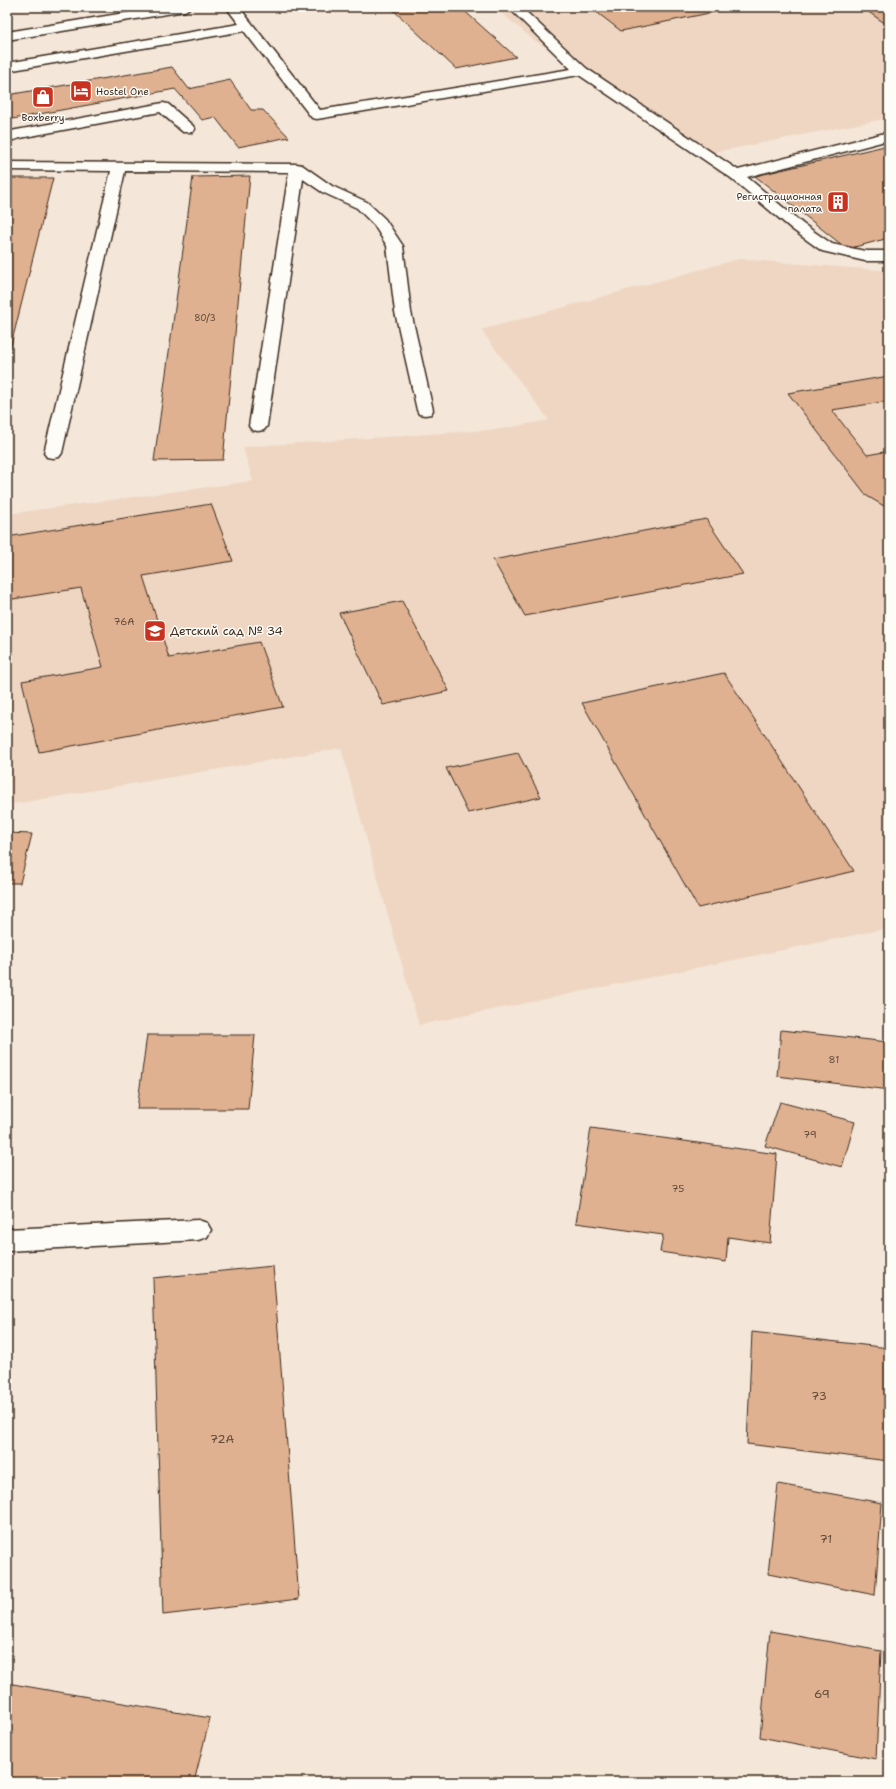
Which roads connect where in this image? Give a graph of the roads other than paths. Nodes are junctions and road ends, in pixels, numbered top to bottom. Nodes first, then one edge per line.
1 (185, 7) edge
2 (232, 7) edge
3 (514, 7) edge
4 (247, 27) junction
5 (7, 36) edge
6 (7, 67) edge
7 (581, 71) junction
8 (188, 130) dead end
9 (889, 136) edge
10 (7, 138) edge
11 (7, 166) edge
12 (118, 167) junction
13 (297, 168) junction
14 (736, 175) junction
15 (889, 256) edge
16 (425, 410) dead end
17 (258, 426) dead end
18 (52, 453) dead end
19 (198, 1230) dead end
20 (7, 1240) edge

1 - 5 street
2 - 4 street
3 - 7 street
4 - 6 street
4 - 7 street
7 - 14 street
8 - 10 street
9 - 14 street
11 - 12 street
12 - 13 street
12 - 18 street
13 - 16 street
13 - 17 street
14 - 15 street
19 - 20 street

